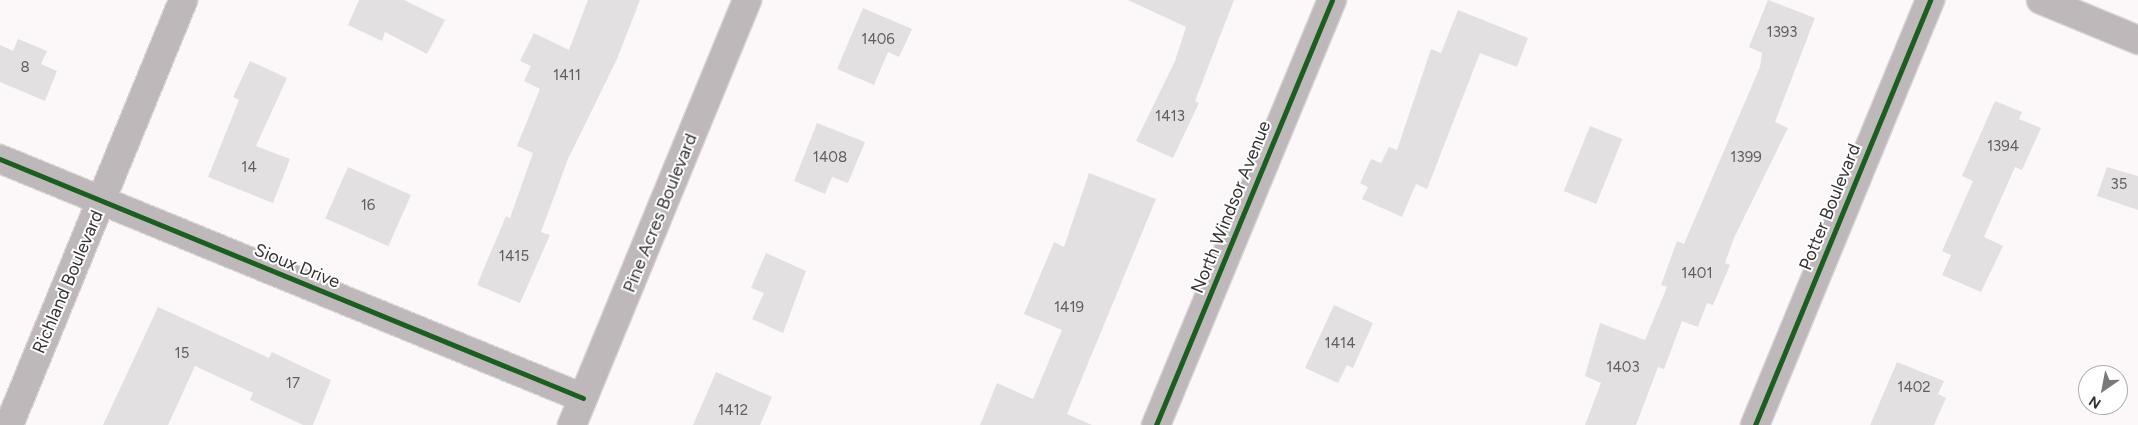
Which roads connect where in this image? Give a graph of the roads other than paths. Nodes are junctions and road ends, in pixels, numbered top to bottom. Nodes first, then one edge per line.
1 (183, 0) edge
2 (747, 0) edge
3 (1332, 0) edge
4 (1930, 0) edge
5 (2041, 0) edge
6 (2138, 40) edge
7 (0, 159) edge
8 (102, 201) junction
9 (583, 398) junction
10 (9, 425) edge
11 (572, 425) edge
12 (1156, 425) edge
13 (1755, 425) edge

1 - 8 street, Richland Boulevard
2 - 9 street, Pine Acres Boulevard
3 - 12 street, North Windsor Avenue
4 - 13 street, Potter Boulevard
5 - 6 street
7 - 8 street, Sioux Drive
8 - 9 street, Sioux Drive
8 - 10 street, Richland Boulevard
9 - 11 street, Pine Acres Boulevard

